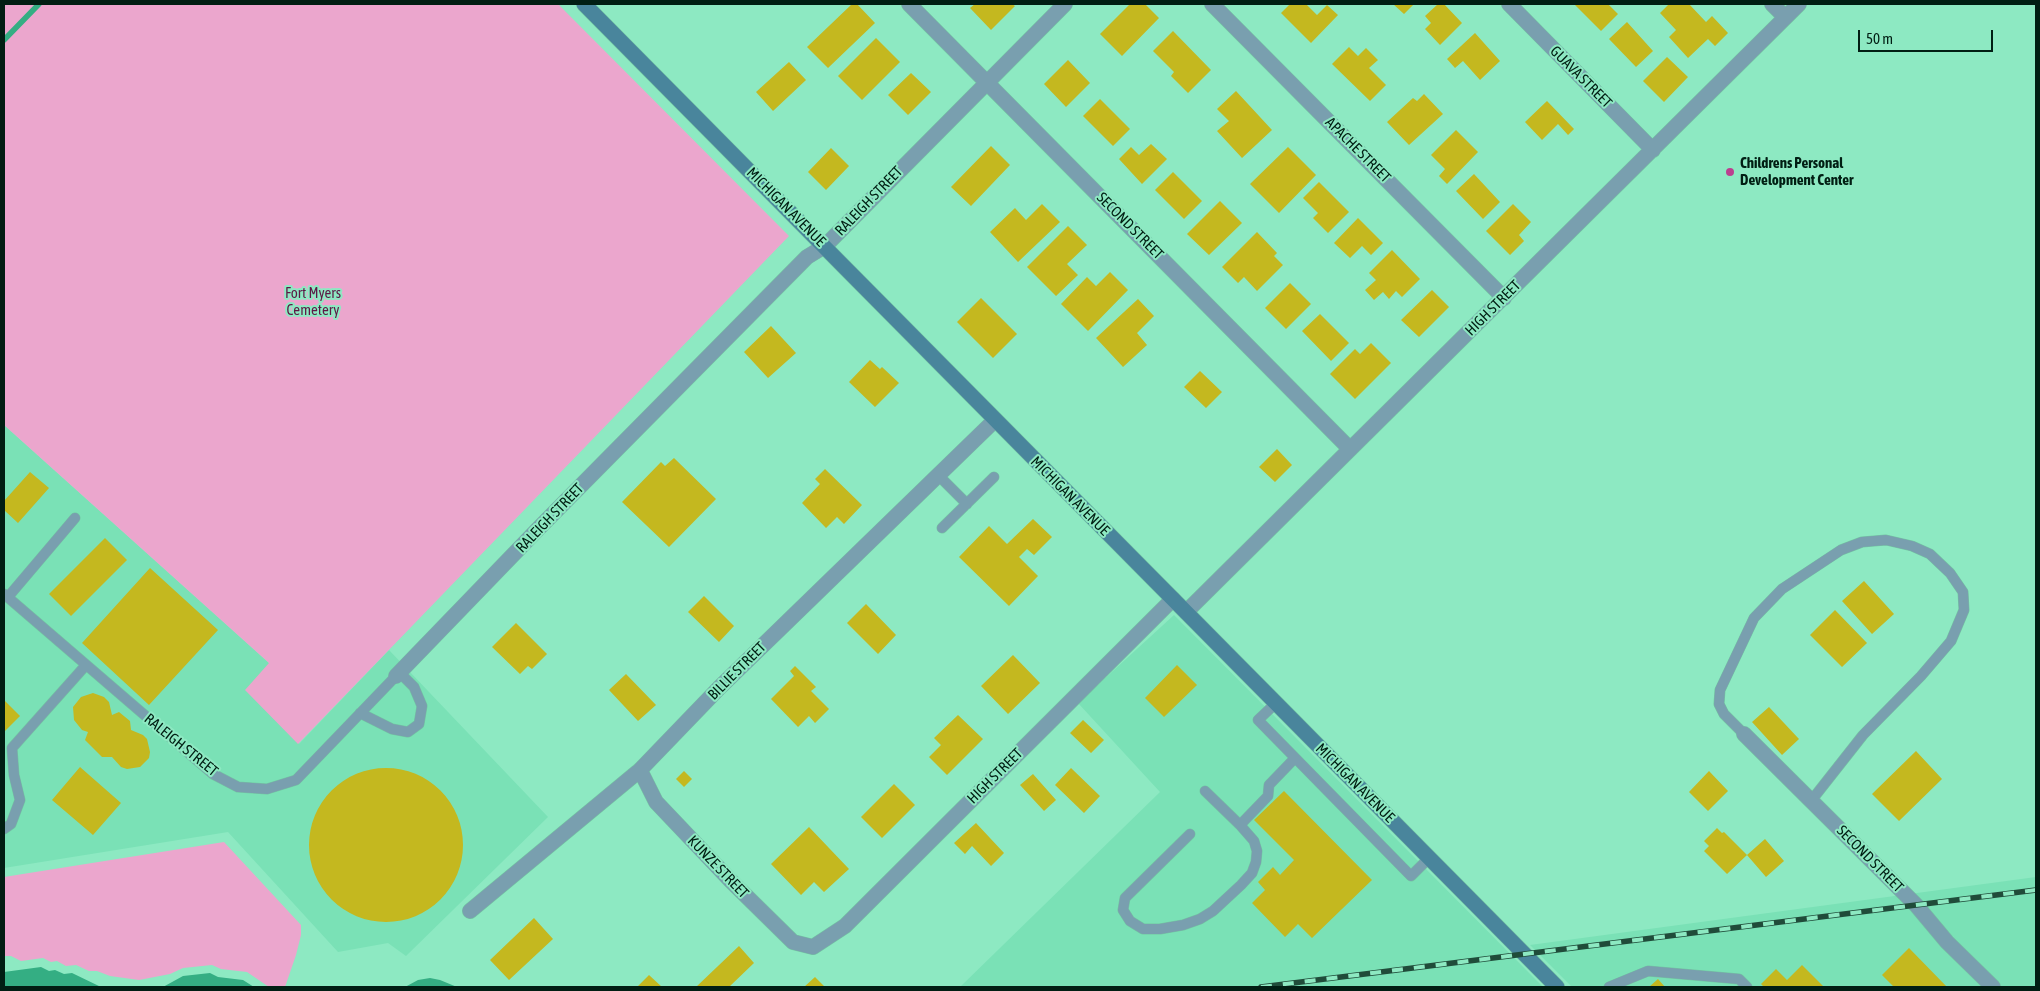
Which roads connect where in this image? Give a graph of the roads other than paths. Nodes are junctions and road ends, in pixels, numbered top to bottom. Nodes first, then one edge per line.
1 (584, 4) edge
2 (908, 4) edge
3 (1065, 4) edge
4 (1212, 4) edge
5 (1509, 4) edge
6 (1772, 4) edge
7 (1798, 4) edge
8 (1785, 17) junction
9 (986, 82) junction
10 (1653, 150) junction
11 (825, 246) junction
12 (1504, 298) junction
13 (995, 420) junction
14 (1350, 449) junction
15 (938, 475) junction
16 (994, 478) dead end
17 (967, 504) junction
18 (75, 518) dead end
19 (942, 528) dead end
20 (6, 596) edge
21 (1173, 599) junction
22 (1186, 612) junction
23 (86, 665) junction
24 (398, 674) junction
25 (1276, 703) junction
26 (360, 713) junction
27 (1744, 734) joint
28 (1296, 758) junction
29 (8, 759) edge
30 (640, 770) junction
31 (1205, 790) dead end
32 (1812, 801) junction
33 (1240, 824) junction
34 (4, 829) edge
35 (1190, 834) dead end
36 (1429, 858) junction
37 (470, 912) dead end
38 (813, 947) joint
39 (1557, 987) edge
40 (1609, 987) edge
41 (1747, 987) edge
42 (1993, 987) edge

1 - 11 street, MICHIGAN AVENUE
2 - 9 street, SECOND STREET
3 - 9 street, RALEIGH STREET
4 - 12 street, APACHE STREET
5 - 10 street, GUAVA STREET
6 - 8 street
7 - 8 street, HIGH STREET
8 - 10 street, HIGH STREET
9 - 11 street, RALEIGH STREET
9 - 14 street, SECOND STREET
10 - 12 street, HIGH STREET
11 - 13 street, MICHIGAN AVENUE
11 - 24 street, RALEIGH STREET
12 - 14 street, HIGH STREET
13 - 15 street, BILLIE STREET
13 - 21 street, MICHIGAN AVENUE
14 - 22 street, HIGH STREET
15 - 17 lane
15 - 30 street, BILLIE STREET
16 - 17 lane
17 - 19 lane
18 - 20 lane
20 - 23 lane, RALEIGH STREET
21 - 22 street, MICHIGAN AVENUE
21 - 38 street, HIGH STREET
22 - 25 street, MICHIGAN AVENUE
23 - 26 lane, RALEIGH STREET
23 - 29 lane
24 - 26 lane, RALEIGH STREET
24 - 26 lane
25 - 28 lane
25 - 36 street, MICHIGAN AVENUE
27 - 32 street, SECOND STREET
27 - 32 lane
28 - 33 lane
28 - 36 lane
29 - 34 lane
30 - 37 street, BILLIE STREET
30 - 38 street, KUNZE STREET
31 - 33 lane
32 - 42 street, SECOND STREET
33 - 35 lane
36 - 39 street, MICHIGAN AVENUE
40 - 41 lane

